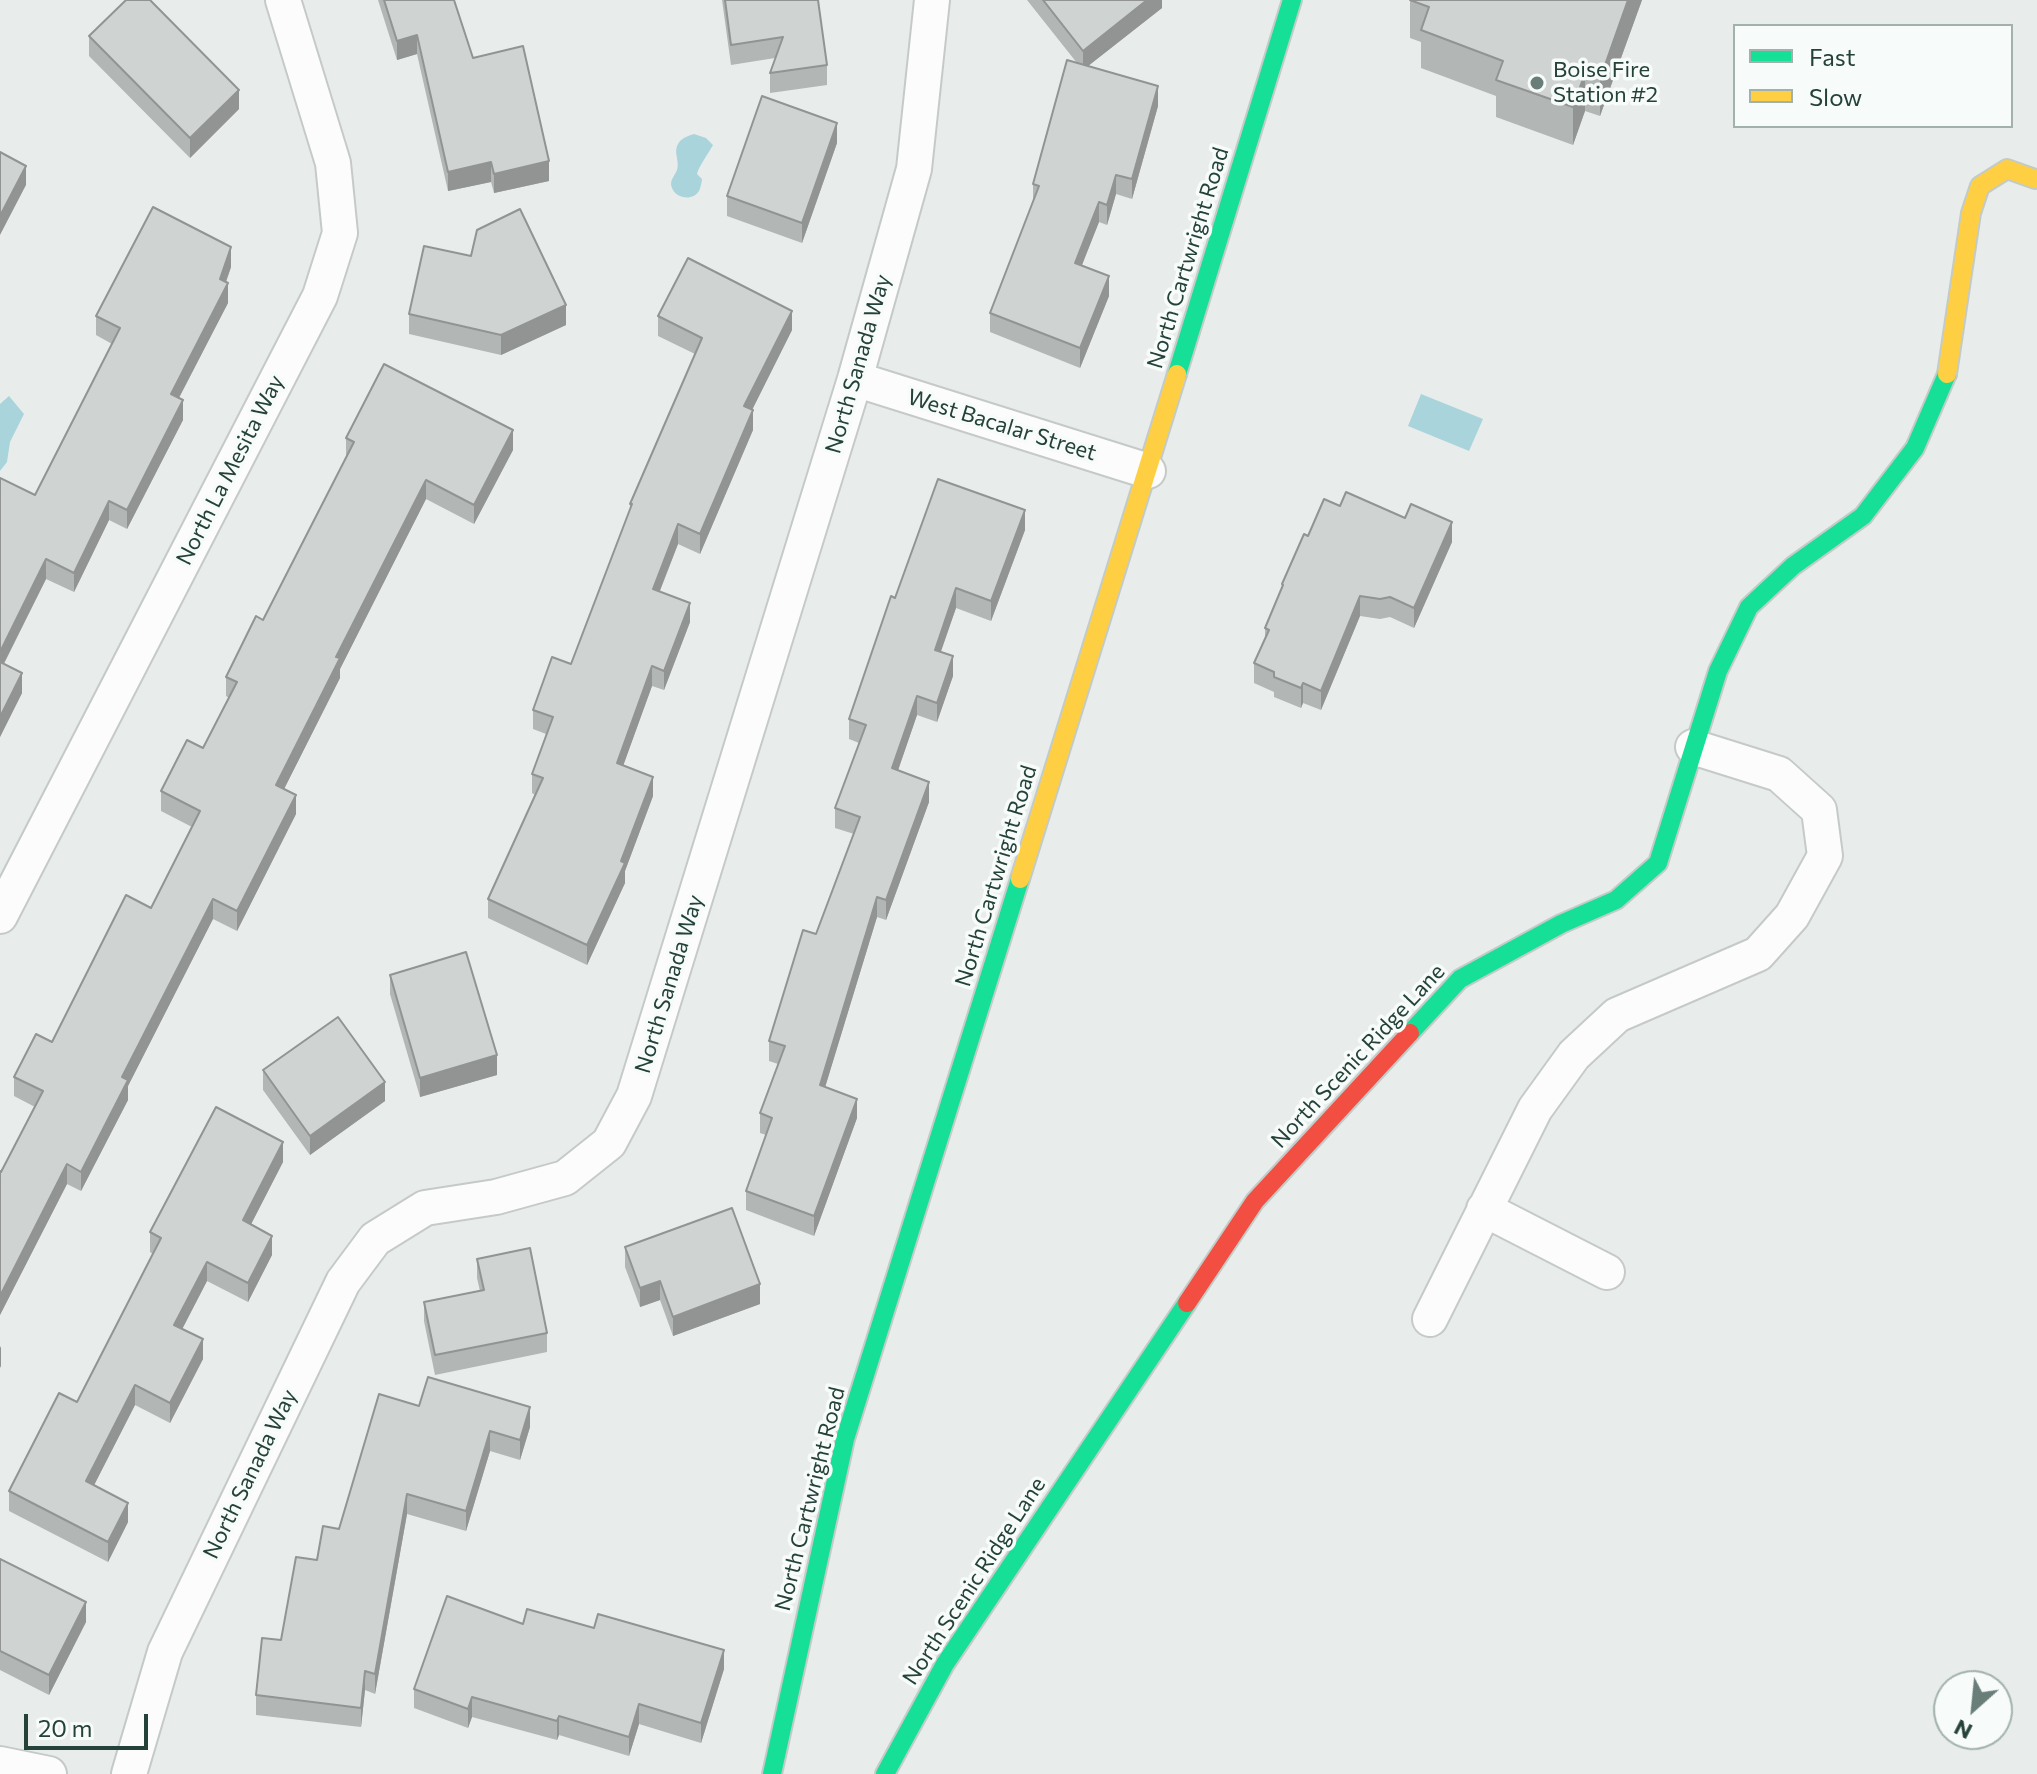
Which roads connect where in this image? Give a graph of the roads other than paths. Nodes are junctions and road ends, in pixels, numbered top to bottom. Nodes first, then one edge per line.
1 (283, 0) edge
2 (932, 0) edge
3 (1292, 0) edge
4 (2035, 179) dead end
5 (855, 379) junction
6 (1148, 471) junction
7 (1693, 747) junction
8 (0, 916) edge
9 (1484, 1209) junction
10 (1607, 1272) dead end
11 (1430, 1319) dead end
12 (0, 1764) edge
13 (49, 1774) edge
14 (129, 1774) edge
15 (772, 1774) edge
16 (885, 1774) edge

1 - 8 street, North La Mesita Way
2 - 5 street, North Sanada Way
3 - 6 street, North Cartwright Road
4 - 7 street, North Scenic Ridge Lane
5 - 6 street, West Bacalar Street
5 - 14 street, North Sanada Way
6 - 15 street, North Cartwright Road
7 - 9 street
7 - 16 street, North Scenic Ridge Lane
9 - 10 street
9 - 11 street
12 - 13 street

